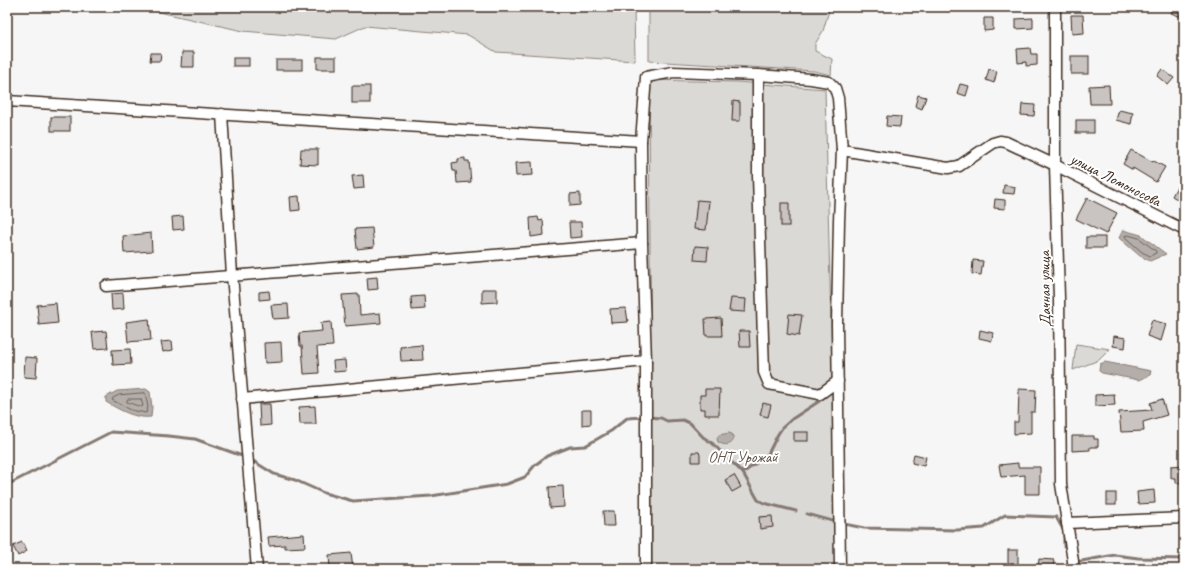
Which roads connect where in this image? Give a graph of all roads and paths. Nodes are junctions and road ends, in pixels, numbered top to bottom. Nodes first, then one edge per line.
1 (1055, 7) edge
2 (758, 75) junction
3 (7, 101) edge
4 (222, 114) junction
5 (641, 141) junction
6 (842, 150) junction
7 (1056, 165) junction
8 (1184, 230) edge
9 (642, 243) junction
10 (232, 275) junction
11 (106, 286) dead end
12 (646, 361) junction
13 (838, 381) junction
14 (242, 399) junction
15 (1184, 518) edge
16 (1067, 523) junction
17 (256, 569) edge
18 (646, 569) edge
19 (840, 569) edge
20 (1073, 569) edge

1 - 7 street, Дачная улица
2 - 5 street
2 - 6 street
2 - 13 street
3 - 4 street
4 - 5 street
4 - 10 street
5 - 9 street
6 - 7 street, улица Ломоносова
6 - 13 street
7 - 8 street, улица Ломоносова
7 - 16 street, Дачная улица
9 - 10 street
9 - 12 street
10 - 11 street
10 - 14 street
12 - 14 street
12 - 18 street
13 - 19 street
14 - 17 street
15 - 16 street
16 - 20 street, Дачная улица

